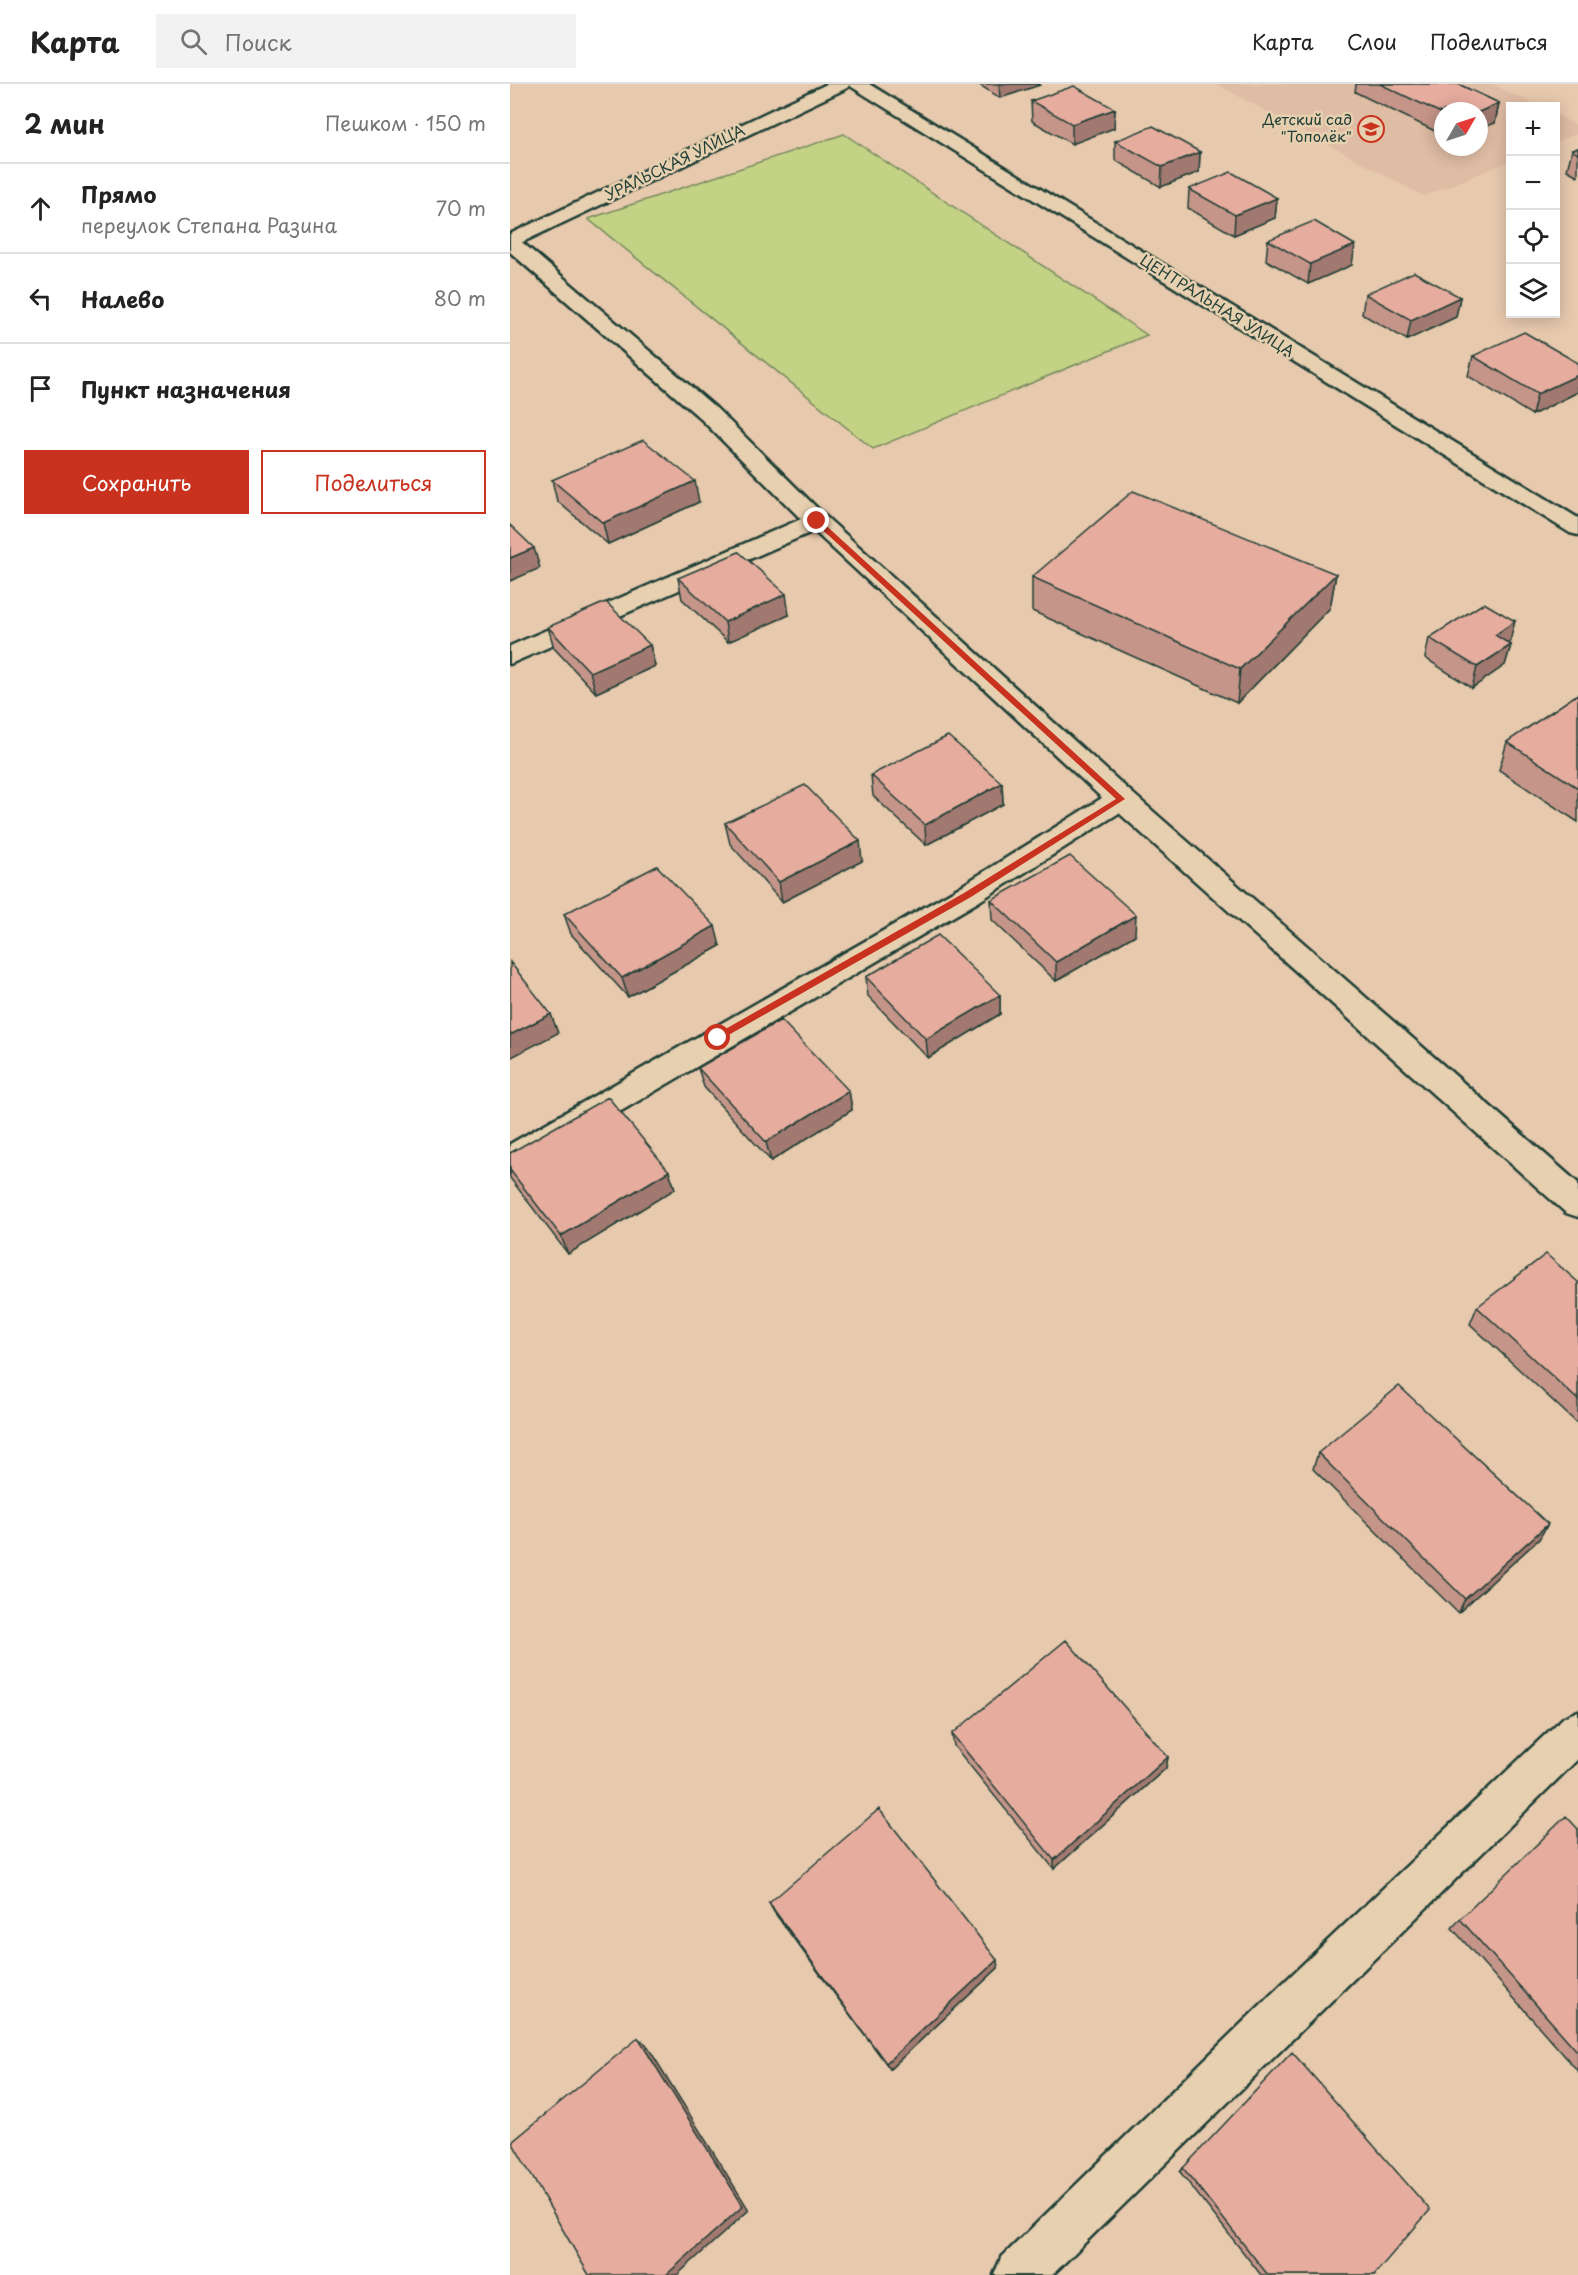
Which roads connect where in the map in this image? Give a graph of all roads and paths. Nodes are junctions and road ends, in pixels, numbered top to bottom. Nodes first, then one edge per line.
1 (841, 84) edge
2 (856, 84) edge
3 (510, 242) edge
4 (817, 521) junction
5 (1578, 528) edge
6 (510, 656) edge
7 (1121, 799) junction
8 (510, 1160) edge
9 (1578, 1203) edge
10 (1578, 1731) edge
11 (1018, 2275) edge

1 - 3 street, УРАЛЬСКАЯ УЛИЦА
2 - 5 street, ЦЕНТРАЛЬНАЯ УЛИЦА
3 - 4 street
4 - 6 street
4 - 7 street
7 - 8 street
7 - 9 street
10 - 11 street

